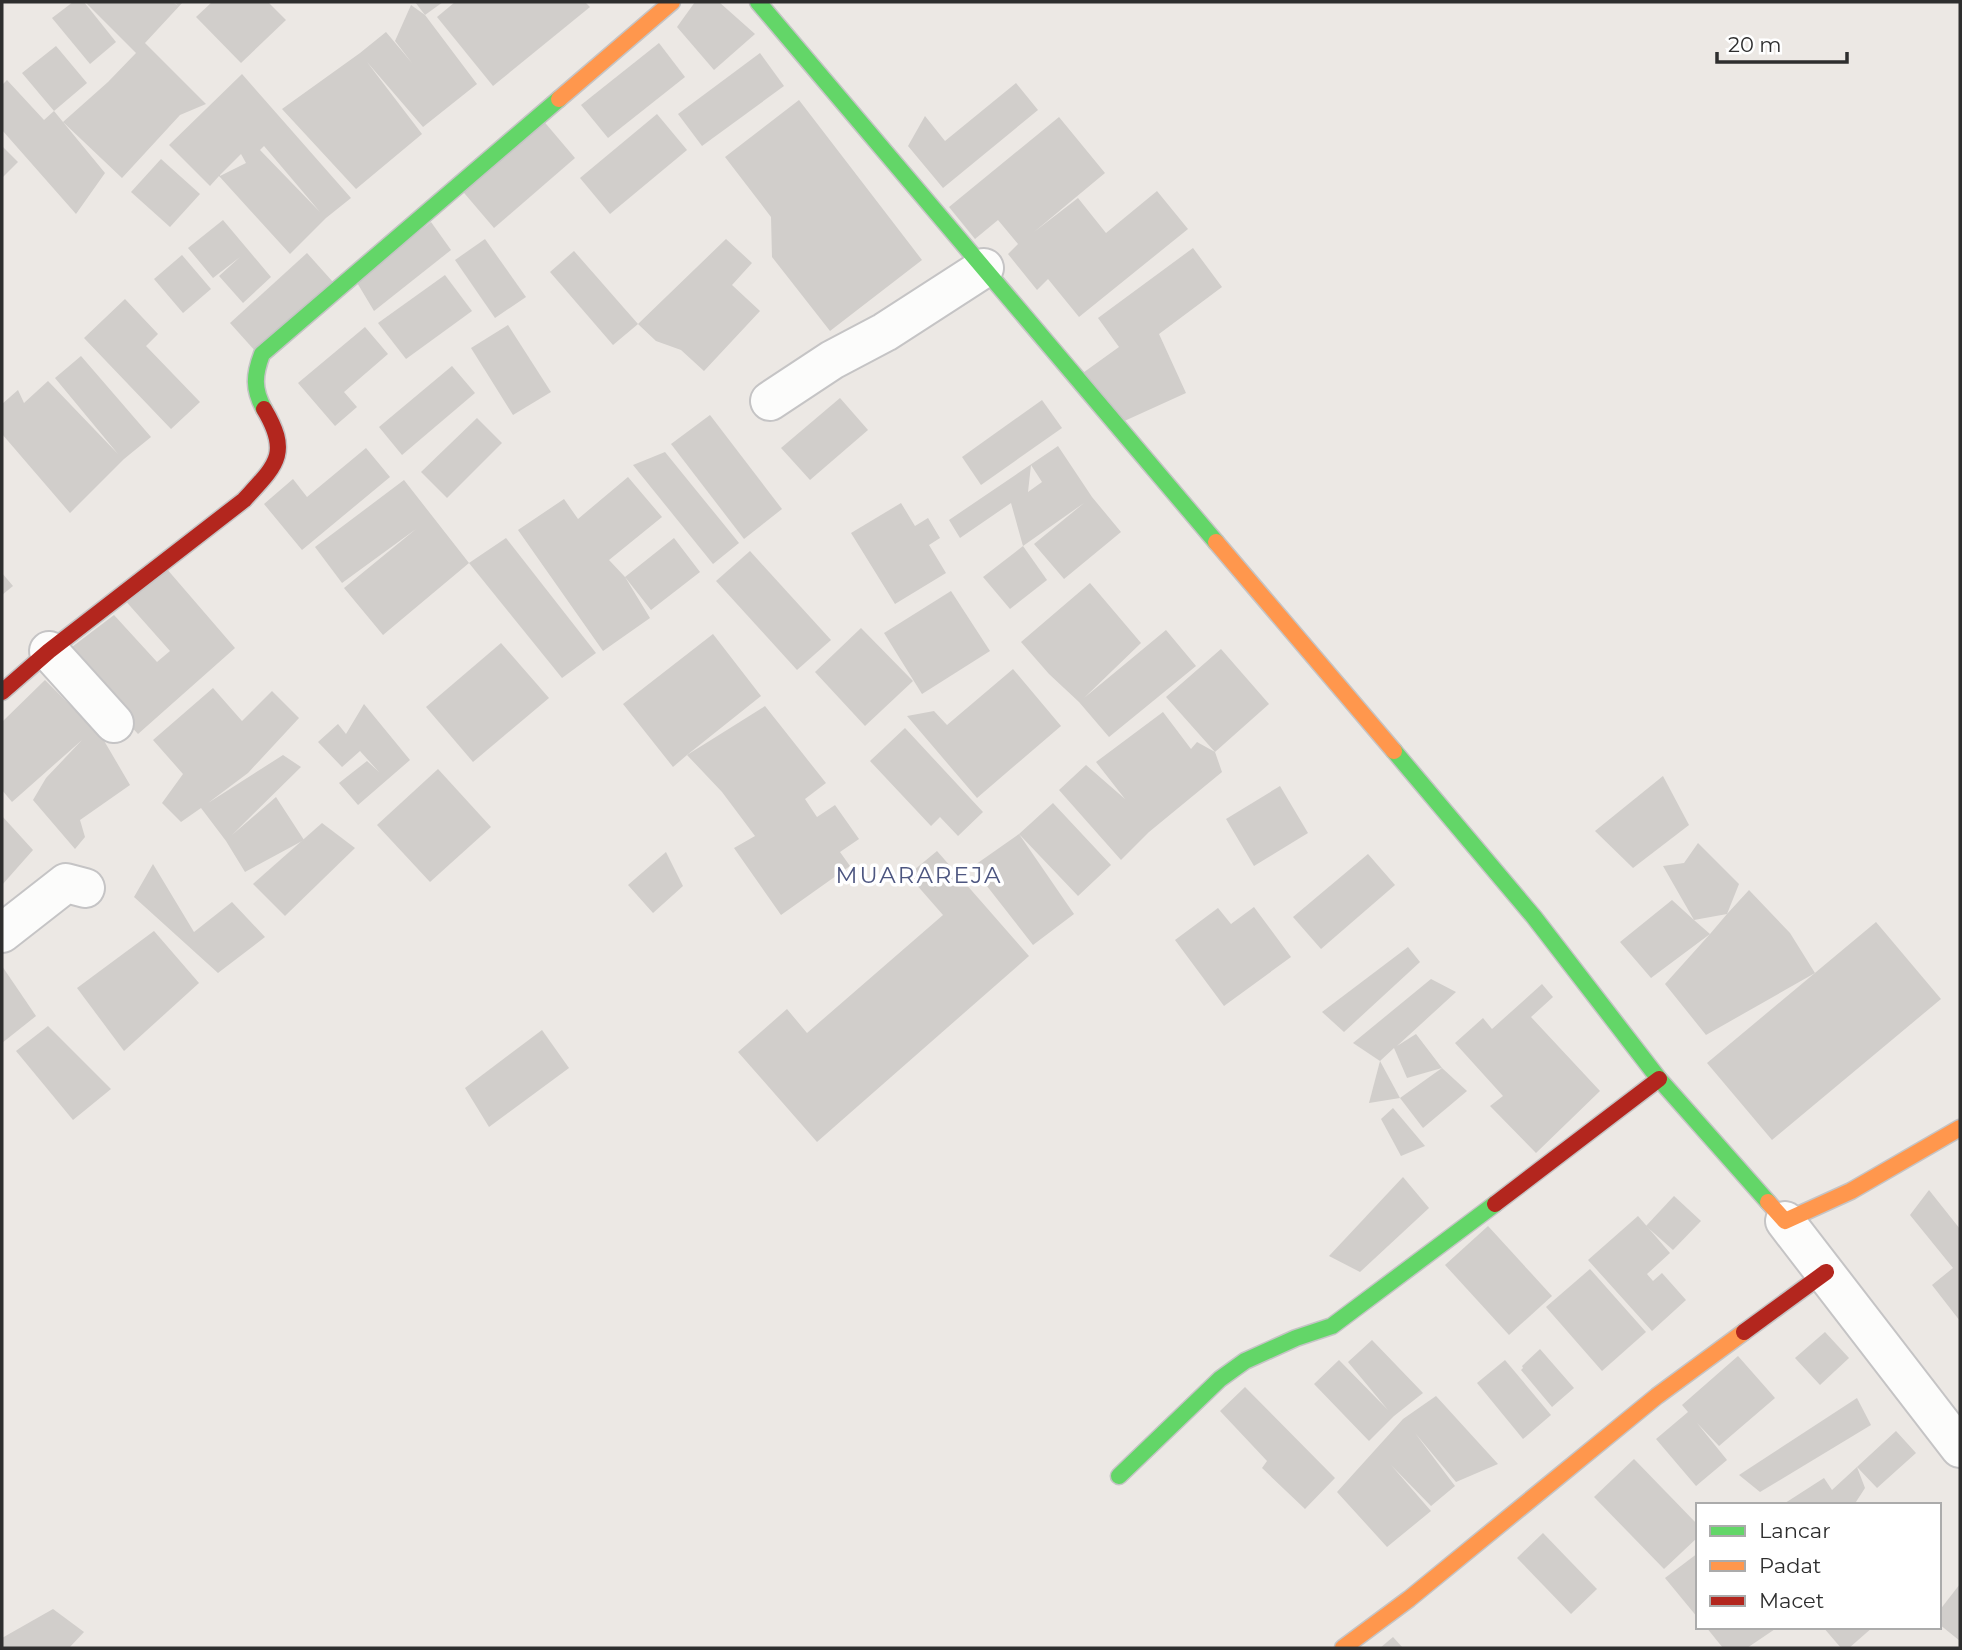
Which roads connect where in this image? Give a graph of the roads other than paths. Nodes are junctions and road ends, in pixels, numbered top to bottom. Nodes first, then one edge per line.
1 (672, 2) edge
2 (758, 2) edge
3 (984, 268) junction
4 (770, 401) dead end
5 (49, 651) junction
6 (2, 692) edge
7 (114, 723) dead end
8 (85, 888) dead end
9 (2, 933) edge
10 (1659, 1079) junction
11 (1960, 1128) edge
12 (1786, 1221) junction
13 (1826, 1272) junction
14 (1960, 1448) edge
15 (1119, 1476) dead end
16 (1343, 1648) edge

1 - 5 street
2 - 3 street
3 - 4 street
3 - 10 street
5 - 6 street
5 - 7 street
8 - 9 street
10 - 12 street
10 - 15 street
11 - 12 street
12 - 13 street
13 - 14 street
13 - 16 street

